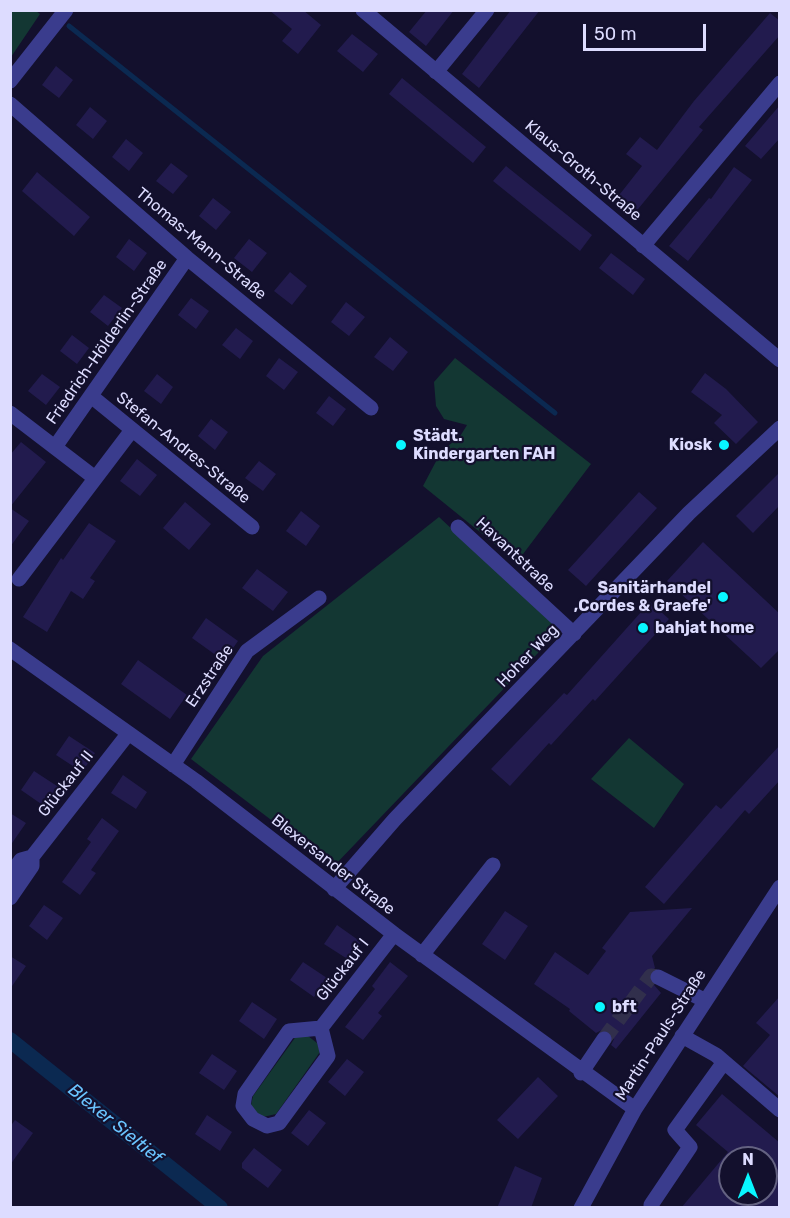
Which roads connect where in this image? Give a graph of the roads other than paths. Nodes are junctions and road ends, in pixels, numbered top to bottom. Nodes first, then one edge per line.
1 (66, 10) edge
2 (363, 10) edge
3 (487, 10) edge
4 (436, 72) junction
5 (10, 81) edge
6 (780, 83) edge
7 (10, 104) edge
8 (644, 246) junction
9 (188, 258) junction
10 (780, 360) edge
11 (91, 396) junction
12 (371, 408) dead end
13 (10, 413) edge
14 (132, 430) junction
15 (778, 433) edge
16 (55, 447) junction
17 (95, 478) junction
18 (252, 527) dead end
19 (458, 527) dead end
20 (19, 579) dead end
21 (319, 598) dead end
22 (574, 634) junction
23 (10, 649) edge
24 (128, 734) junction
25 (173, 765) junction
26 (32, 857) junction
27 (493, 865) dead end
28 (10, 875) edge
29 (780, 886) edge
30 (334, 889) junction
31 (10, 898) edge
32 (394, 934) junction
33 (422, 955) junction
34 (658, 977) dead end
35 (704, 1000) junction
36 (321, 1028) junction
37 (682, 1036) junction
38 (604, 1039) tunnel mouth
39 (724, 1062) junction
40 (581, 1072) junction
41 (635, 1109) junction
42 (780, 1110) edge
43 (651, 1205) dead end
44 (582, 1208) edge

1 - 5 street
2 - 4 street, Klaus-Groth-Straße
3 - 4 street
4 - 8 street, Klaus-Groth-Straße
6 - 8 street
7 - 9 street, Thomas-Mann-Straße
8 - 10 street, Klaus-Groth-Straße
9 - 11 street, Friedrich-Hölderlin-Straße
9 - 12 street, Thomas-Mann-Straße
11 - 14 street, Stefan-Andres-Straße
11 - 16 street, Friedrich-Hölderlin-Straße
13 - 16 street
14 - 17 street
14 - 18 street, Stefan-Andres-Straße
15 - 22 street, Hoher Weg
16 - 17 street
17 - 20 street
19 - 22 street, Havantstraße
21 - 25 street, Erzstraße
22 - 30 street, Hoher Weg
23 - 24 street, Blexersander Straße
24 - 25 street, Blexersander Straße
24 - 26 street, Glückauf II
25 - 30 street, Blexersander Straße
26 - 28 street, Glückauf II
26 - 31 street, Glückauf II
27 - 33 street
29 - 35 street, Martin-Pauls-Straße
30 - 32 street, Blexersander Straße
32 - 33 street, Blexersander Straße
32 - 36 street, Glückauf I
33 - 40 street, Blexersander Straße
34 - 35 street
35 - 37 street, Martin-Pauls-Straße
36 - 36 street, Glückauf I
37 - 39 street
37 - 41 street, Martin-Pauls-Straße
38 - 40 street
39 - 42 street
39 - 43 street
40 - 41 street, Blexersander Straße
41 - 44 street, Martin-Pauls-Straße

